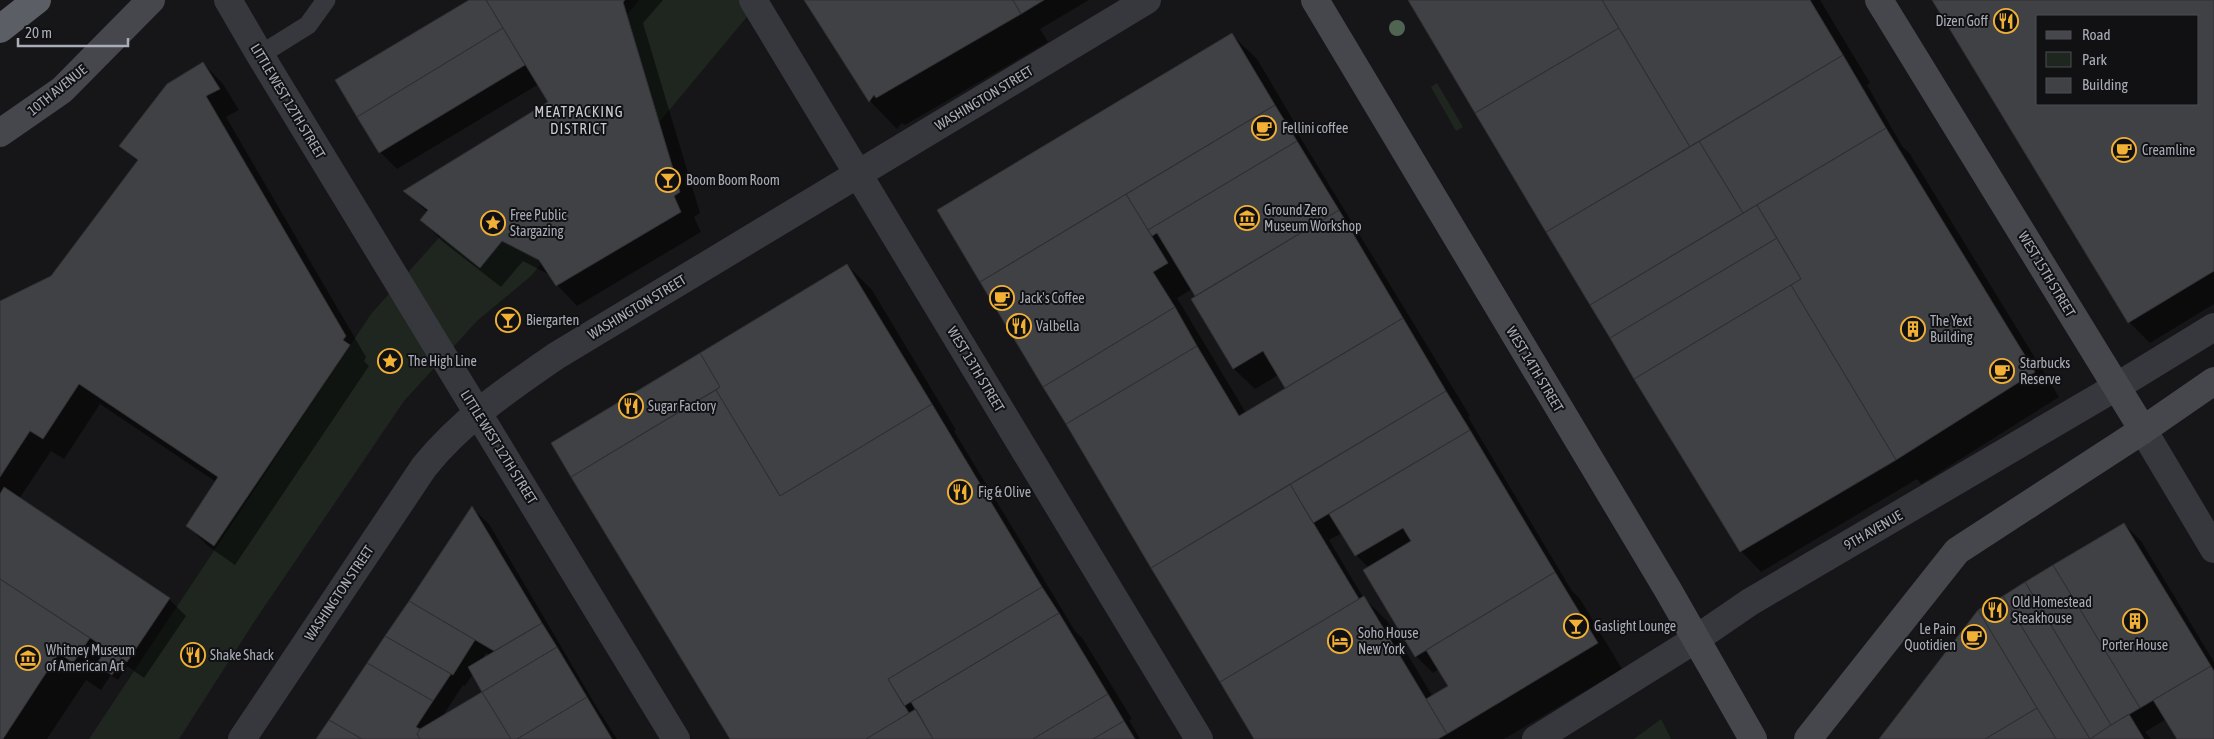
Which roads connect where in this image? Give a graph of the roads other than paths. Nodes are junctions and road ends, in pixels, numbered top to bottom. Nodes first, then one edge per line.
1 (37, 0) edge
2 (151, 0) edge
3 (228, 0) edge
4 (326, 0) edge
5 (752, 0) edge
6 (1146, 0) edge
7 (1315, 0) edge
8 (1879, 0) edge
9 (0, 29) edge
10 (260, 55) junction
11 (0, 133) edge
12 (858, 174) junction
13 (2214, 327) edge
14 (2214, 380) edge
15 (2116, 387) junction
16 (478, 412) junction
17 (2143, 430) junction
18 (2214, 549) edge
19 (1696, 639) junction
20 (242, 739) edge
21 (676, 739) edge
22 (1199, 739) edge
23 (1536, 739) edge
24 (1752, 739) edge
25 (1808, 739) edge

1 - 9 highway
2 - 11 main road, 10TH AVENUE
3 - 10 street, LITTLE WEST 12TH STREET
4 - 10 lane
5 - 12 street, WEST 13TH STREET
6 - 12 street, WASHINGTON STREET
7 - 19 main road, WEST 14TH STREET
8 - 15 main road, WEST 15TH STREET
10 - 16 street, LITTLE WEST 12TH STREET
12 - 16 street, WASHINGTON STREET
12 - 22 street, WEST 13TH STREET
13 - 15 street, 9TH AVENUE
14 - 17 main road
15 - 17 main road, WEST 15TH STREET
15 - 19 street, 9TH AVENUE
16 - 20 street, WASHINGTON STREET
16 - 21 street, LITTLE WEST 12TH STREET
17 - 18 street, WEST 15TH STREET
17 - 25 main road
19 - 23 street, 9TH AVENUE
19 - 24 main road, WEST 14TH STREET

